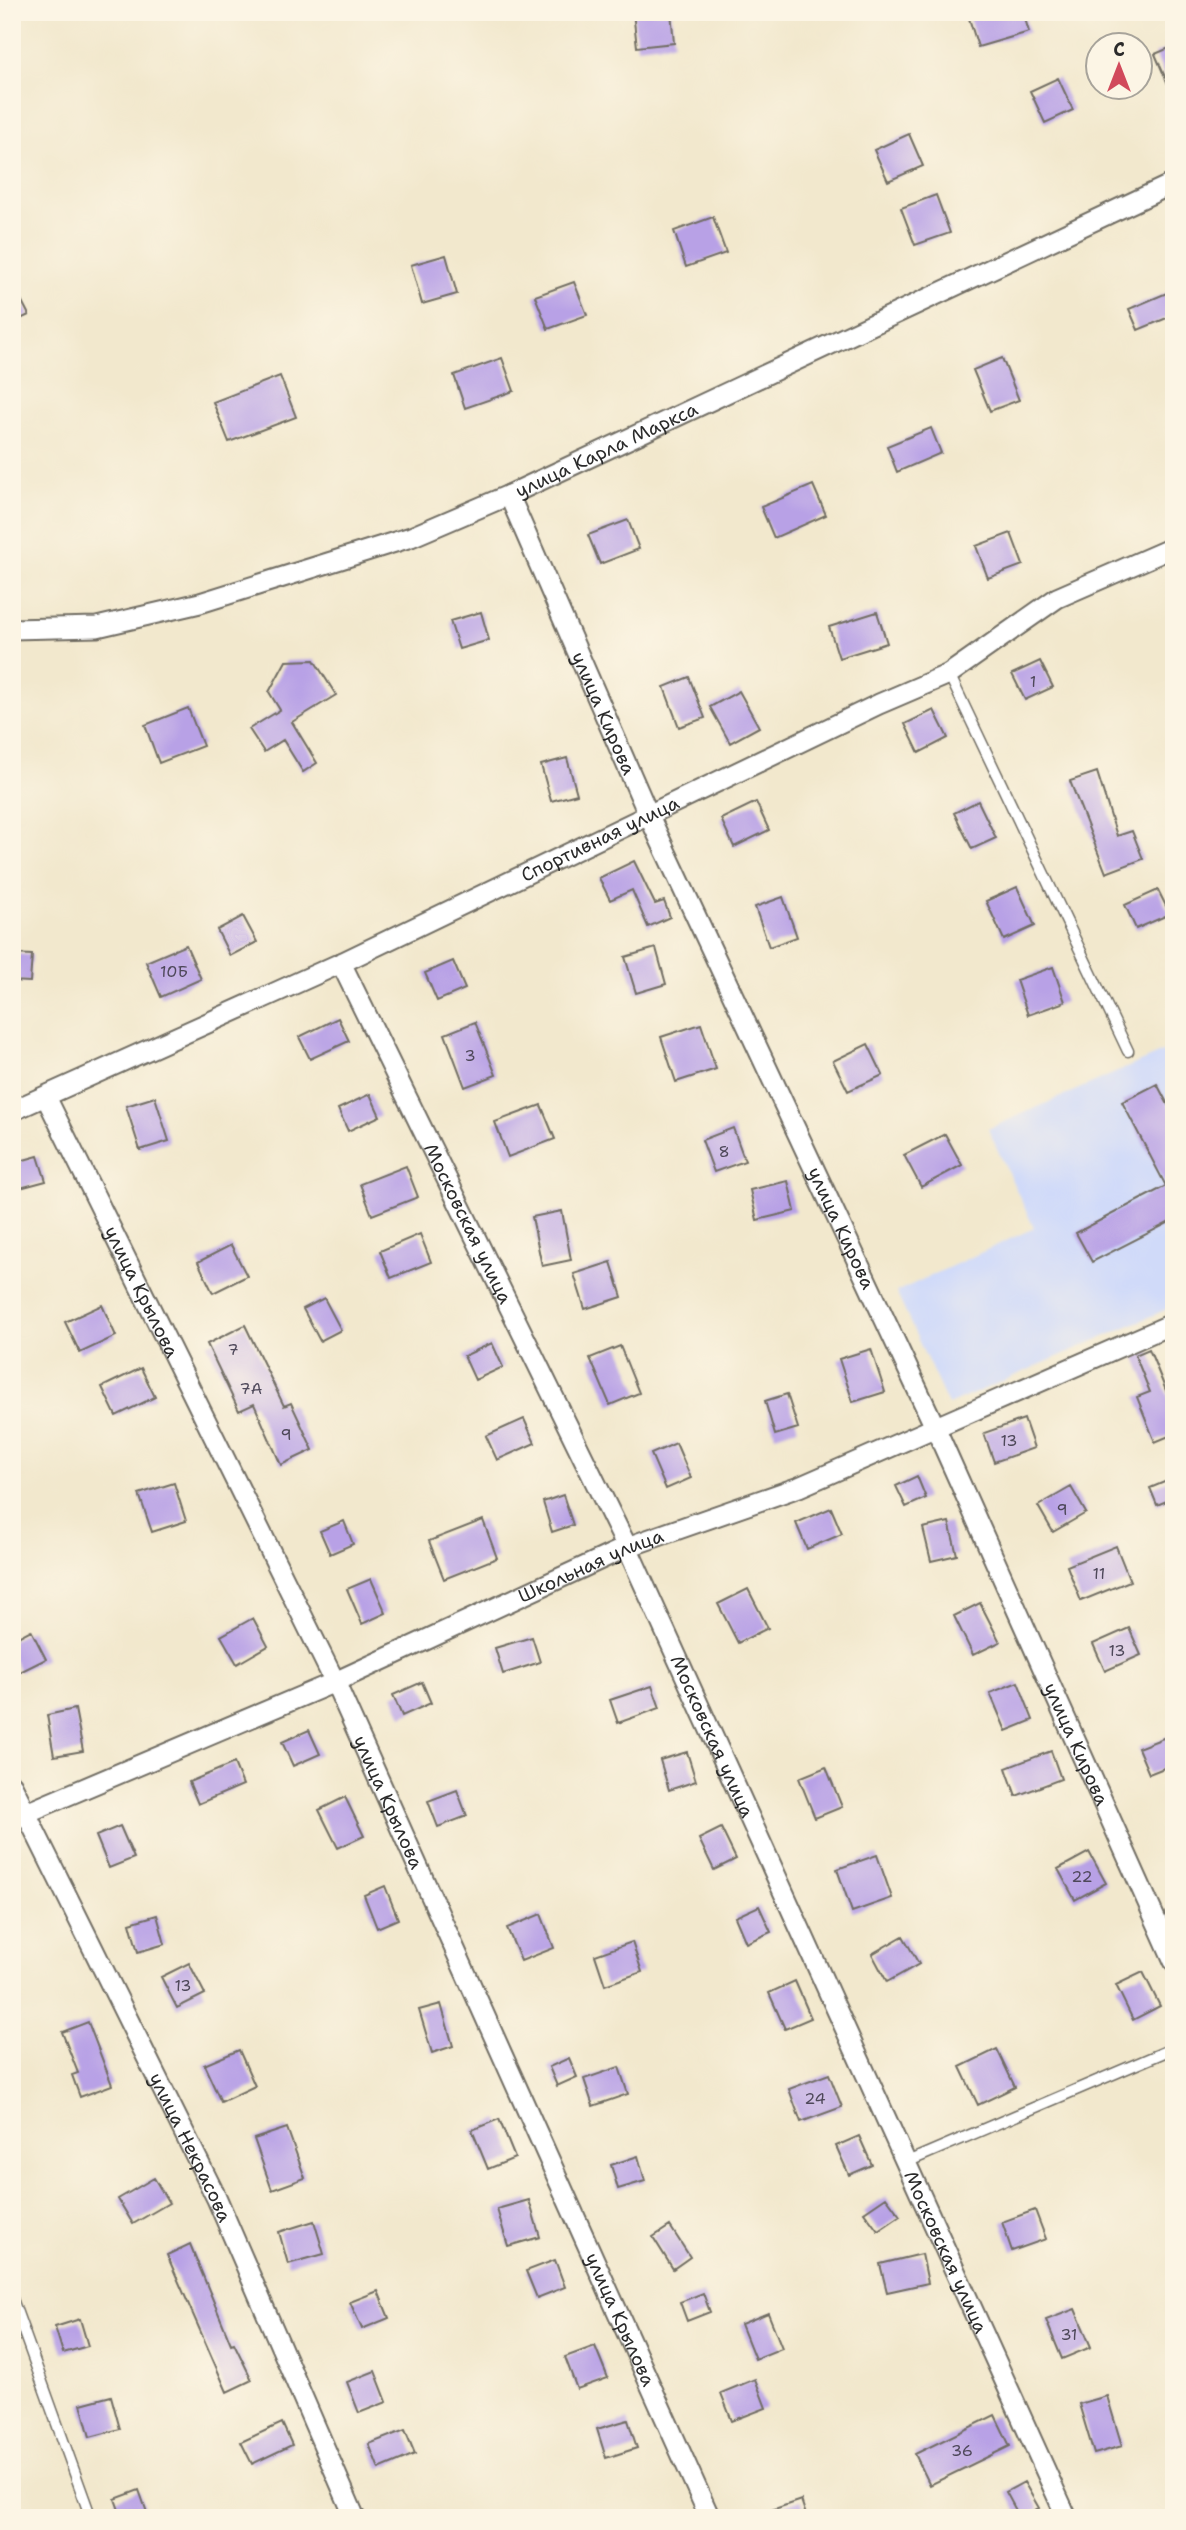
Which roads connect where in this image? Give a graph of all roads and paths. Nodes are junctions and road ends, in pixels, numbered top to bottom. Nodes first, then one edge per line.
1 (1174, 183) edge
2 (509, 495) junction
3 (1174, 547) edge
4 (12, 629) edge
5 (949, 674) junction
6 (649, 816) junction
7 (341, 963) junction
8 (1128, 1051) dead end
9 (46, 1097) junction
10 (12, 1111) edge
11 (1174, 1323) edge
12 (935, 1427) junction
13 (627, 1547) junction
14 (335, 1682) junction
15 (12, 1785) edge
16 (19, 1816) edge
17 (1174, 1961) edge
18 (1174, 2048) edge
19 (907, 2162) junction
20 (12, 2299) edge
21 (1174, 2513) edge
22 (91, 2518) edge
23 (355, 2518) edge
24 (710, 2518) edge
25 (1067, 2518) edge
26 (1163, 2518) edge

1 - 2 street, улица Карла Маркса
2 - 4 street, улица Карла Маркса
2 - 6 street, улица Кирова
3 - 5 street, Спортивная улица
5 - 6 street, Спортивная улица
5 - 8 lane
6 - 7 street, Спортивная улица
6 - 12 street, улица Кирова
7 - 9 street, Спортивная улица
7 - 13 street, Московская улица
9 - 10 street, Спортивная улица
9 - 14 street, улица Крылова
11 - 12 street, Школьная улица
12 - 13 street, Школьная улица
12 - 17 street, улица Кирова
13 - 14 street, Школьная улица
13 - 19 street, Московская улица
14 - 16 street, Школьная улица
14 - 24 street, улица Крылова
15 - 16 street, улица Некрасова
16 - 23 street, улица Некрасова
18 - 19 lane
19 - 25 street, Московская улица
20 - 22 lane
21 - 26 path

